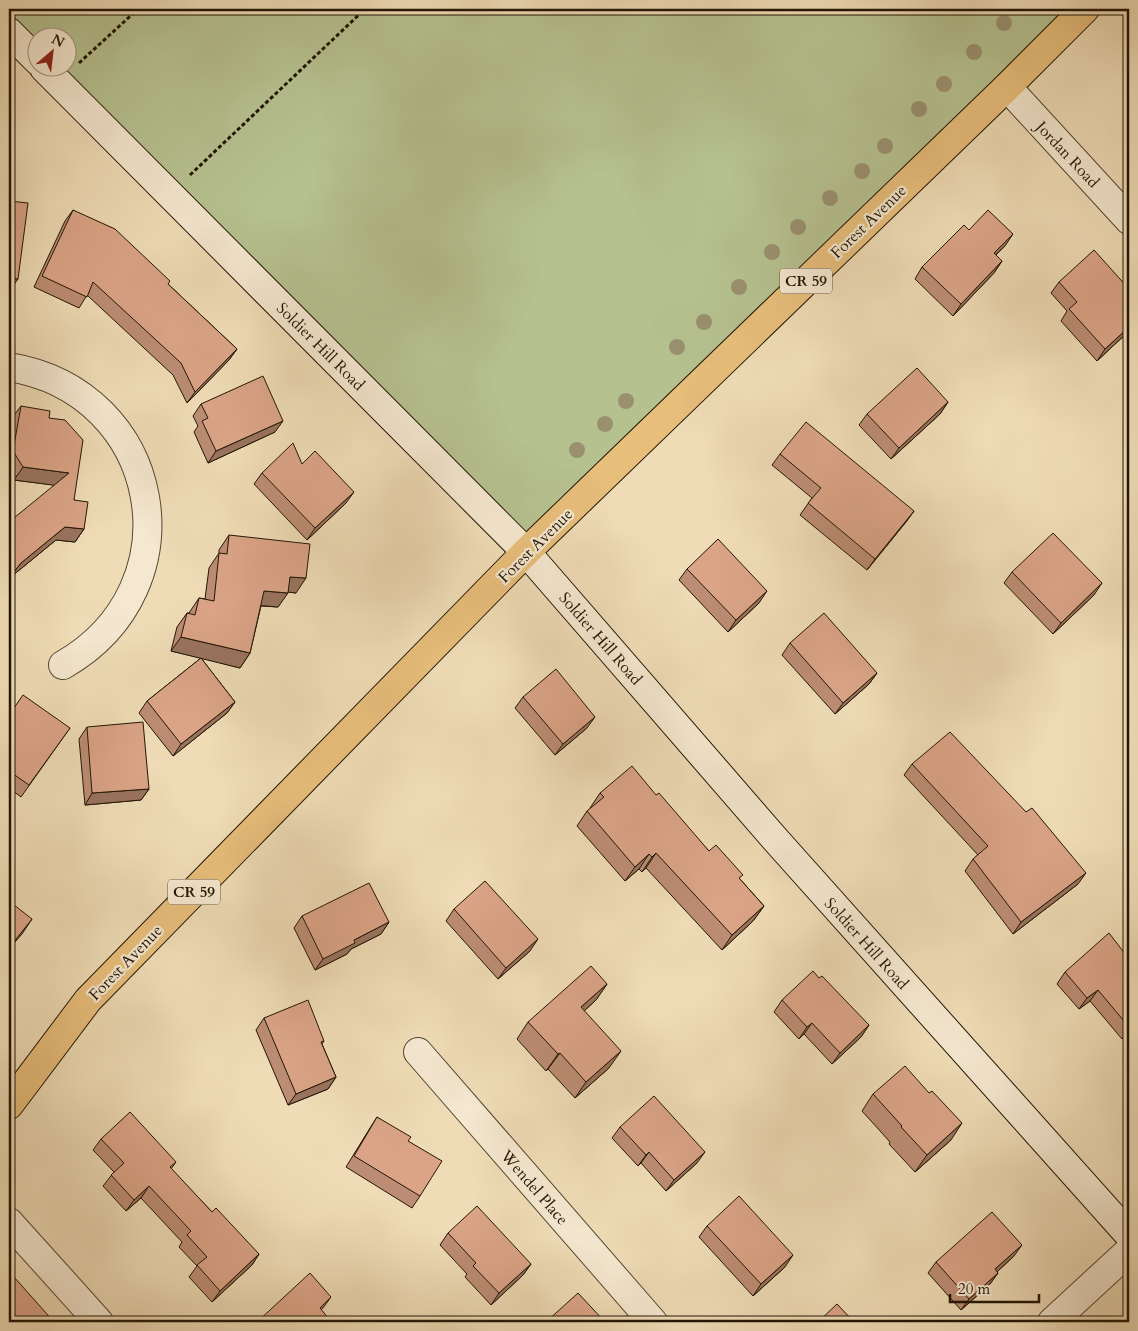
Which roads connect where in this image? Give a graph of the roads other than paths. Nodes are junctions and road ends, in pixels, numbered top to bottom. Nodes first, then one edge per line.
1 (1086, 9) edge
2 (9, 32) edge
3 (28, 51) edge
4 (54, 78) edge
5 (1007, 87) junction
6 (1129, 220) edge
7 (9, 367) edge
8 (526, 552) junction
9 (63, 665) dead end
10 (418, 1052) dead end
11 (9, 1105) edge
12 (9, 1222) edge
13 (1129, 1235) edge
14 (1129, 1251) edge
15 (99, 1322) edge
16 (652, 1322) edge
17 (1052, 1322) edge

1 - 5 main road, Forest Avenue / CR 59
2 - 3 street
4 - 8 street, Soldier Hill Road
5 - 6 street, Jordan Road
5 - 8 main road, Forest Avenue / CR 59
7 - 9 street
8 - 11 main road, Forest Avenue / CR 59
8 - 13 street, Soldier Hill Road
10 - 16 street, Wendel Place
12 - 15 street
14 - 17 street

